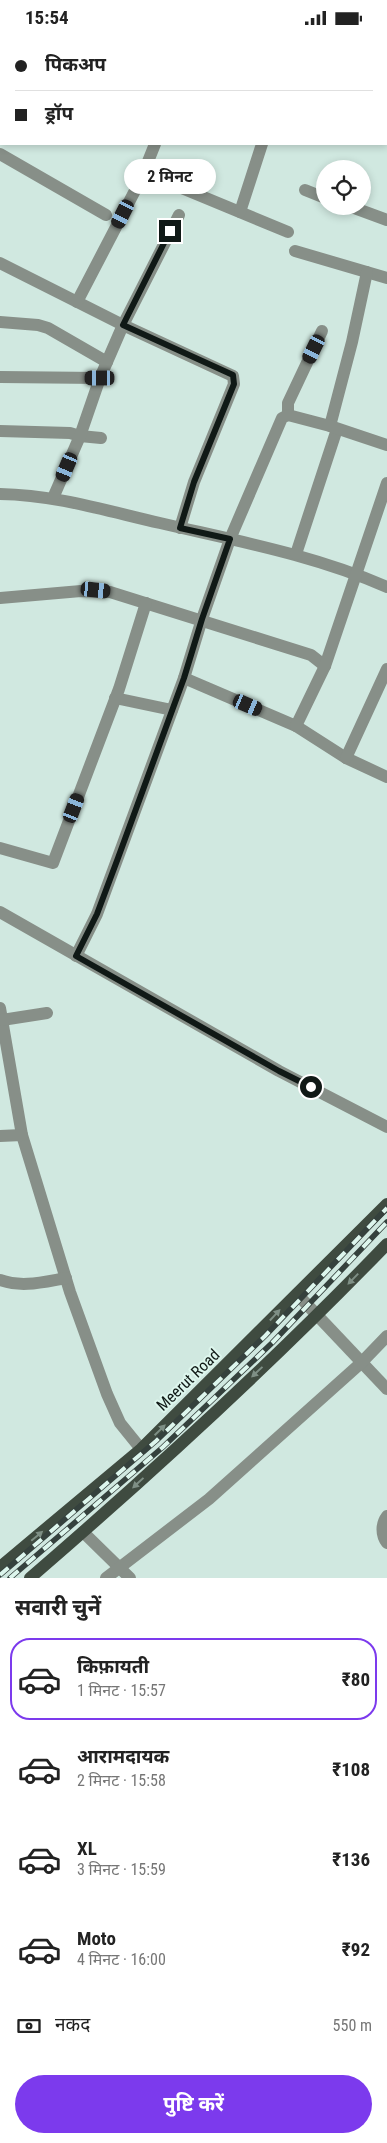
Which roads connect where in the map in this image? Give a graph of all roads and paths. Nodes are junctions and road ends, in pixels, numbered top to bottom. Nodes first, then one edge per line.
1 (155, 145) edge
2 (262, 145) edge
3 (0, 153) edge
4 (143, 172) junction
5 (305, 190) dead end
6 (316, 194) edge
7 (240, 212) junction
8 (371, 214) edge
9 (106, 215) dead end
10 (178, 215) dead end
11 (387, 220) edge
12 (288, 232) dead end
13 (295, 251) dead end
14 (0, 263) edge
15 (367, 273) junction
16 (387, 278) edge
17 (77, 302) junction
18 (0, 322) edge
19 (123, 325) junction
20 (322, 331) dead end
21 (107, 362) junction
22 (0, 377) edge
23 (100, 378) junction
24 (288, 415) junction
25 (333, 427) junction
26 (0, 431) edge
27 (80, 436) junction
28 (101, 438) dead end
29 (387, 445) edge
30 (387, 483) edge
31 (0, 494) edge
32 (53, 498) junction
33 (180, 528) junction
34 (230, 539) junction
35 (296, 554) junction
36 (355, 573) junction
37 (387, 587) edge
38 (0, 598) edge
39 (146, 603) junction
40 (202, 619) junction
41 (324, 666) junction
42 (387, 669) edge
43 (184, 678) junction
44 (116, 698) junction
45 (172, 711) junction
46 (296, 726) junction
47 (346, 758) junction
48 (387, 777) edge
49 (0, 848) edge
50 (0, 911) edge
51 (76, 956) junction
52 (47, 1013) dead end
53 (1, 1014) edge
54 (387, 1127) edge
55 (22, 1135) junction
56 (0, 1137) edge
57 (387, 1204) edge
58 (387, 1244) edge
59 (66, 1278) junction
60 (0, 1280) edge
61 (297, 1294) junction
62 (318, 1315) junction
63 (387, 1336) edge
64 (361, 1363) junction
65 (387, 1389) edge
66 (141, 1449) junction
67 (387, 1516) edge
68 (83, 1532) junction
69 (387, 1543) edge
70 (0, 1567) edge
71 (120, 1568) junction
72 (30, 1578) edge
73 (106, 1578) edge
74 (130, 1578) edge

1 - 4 street
2 - 7 street
3 - 9 street
4 - 7 street
4 - 17 street
5 - 6 street
7 - 12 street
8 - 11 street
10 - 19 street
13 - 15 street
14 - 17 street
15 - 16 street
15 - 25 street
17 - 19 street
18 - 21 street
19 - 21 street
19 - 33 street
20 - 24 street
21 - 23 street
22 - 23 street
23 - 27 street
24 - 25 street
24 - 34 street
25 - 29 street
25 - 35 street
26 - 27 street
27 - 28 street
27 - 32 street
30 - 36 street
31 - 32 street
32 - 33 street
33 - 34 street
34 - 35 street
34 - 40 street
35 - 36 street
36 - 37 street
36 - 41 street
38 - 39 street
39 - 40 street
39 - 44 street
40 - 41 street
40 - 43 street
41 - 46 street
42 - 47 street
43 - 45 street
43 - 46 street
44 - 45 street
44 - 49 street
45 - 51 street
46 - 47 street
47 - 48 street
50 - 51 street
51 - 54 street
52 - 53 street
53 - 55 street
55 - 56 street
55 - 59 street
57 - 61 main road, Meerut Road
58 -> 62 main road
59 - 60 street
59 - 66 street
61 - 62 street
66 -> 61 main road, Meerut Road
62 - 64 street
62 -> 68 main road
63 - 64 street
64 - 65 street
64 - 71 street
70 -> 66 main road, Meerut Road
67 - 69 street
68 - 71 street
68 - 72 main road
71 - 73 street
71 - 74 street

